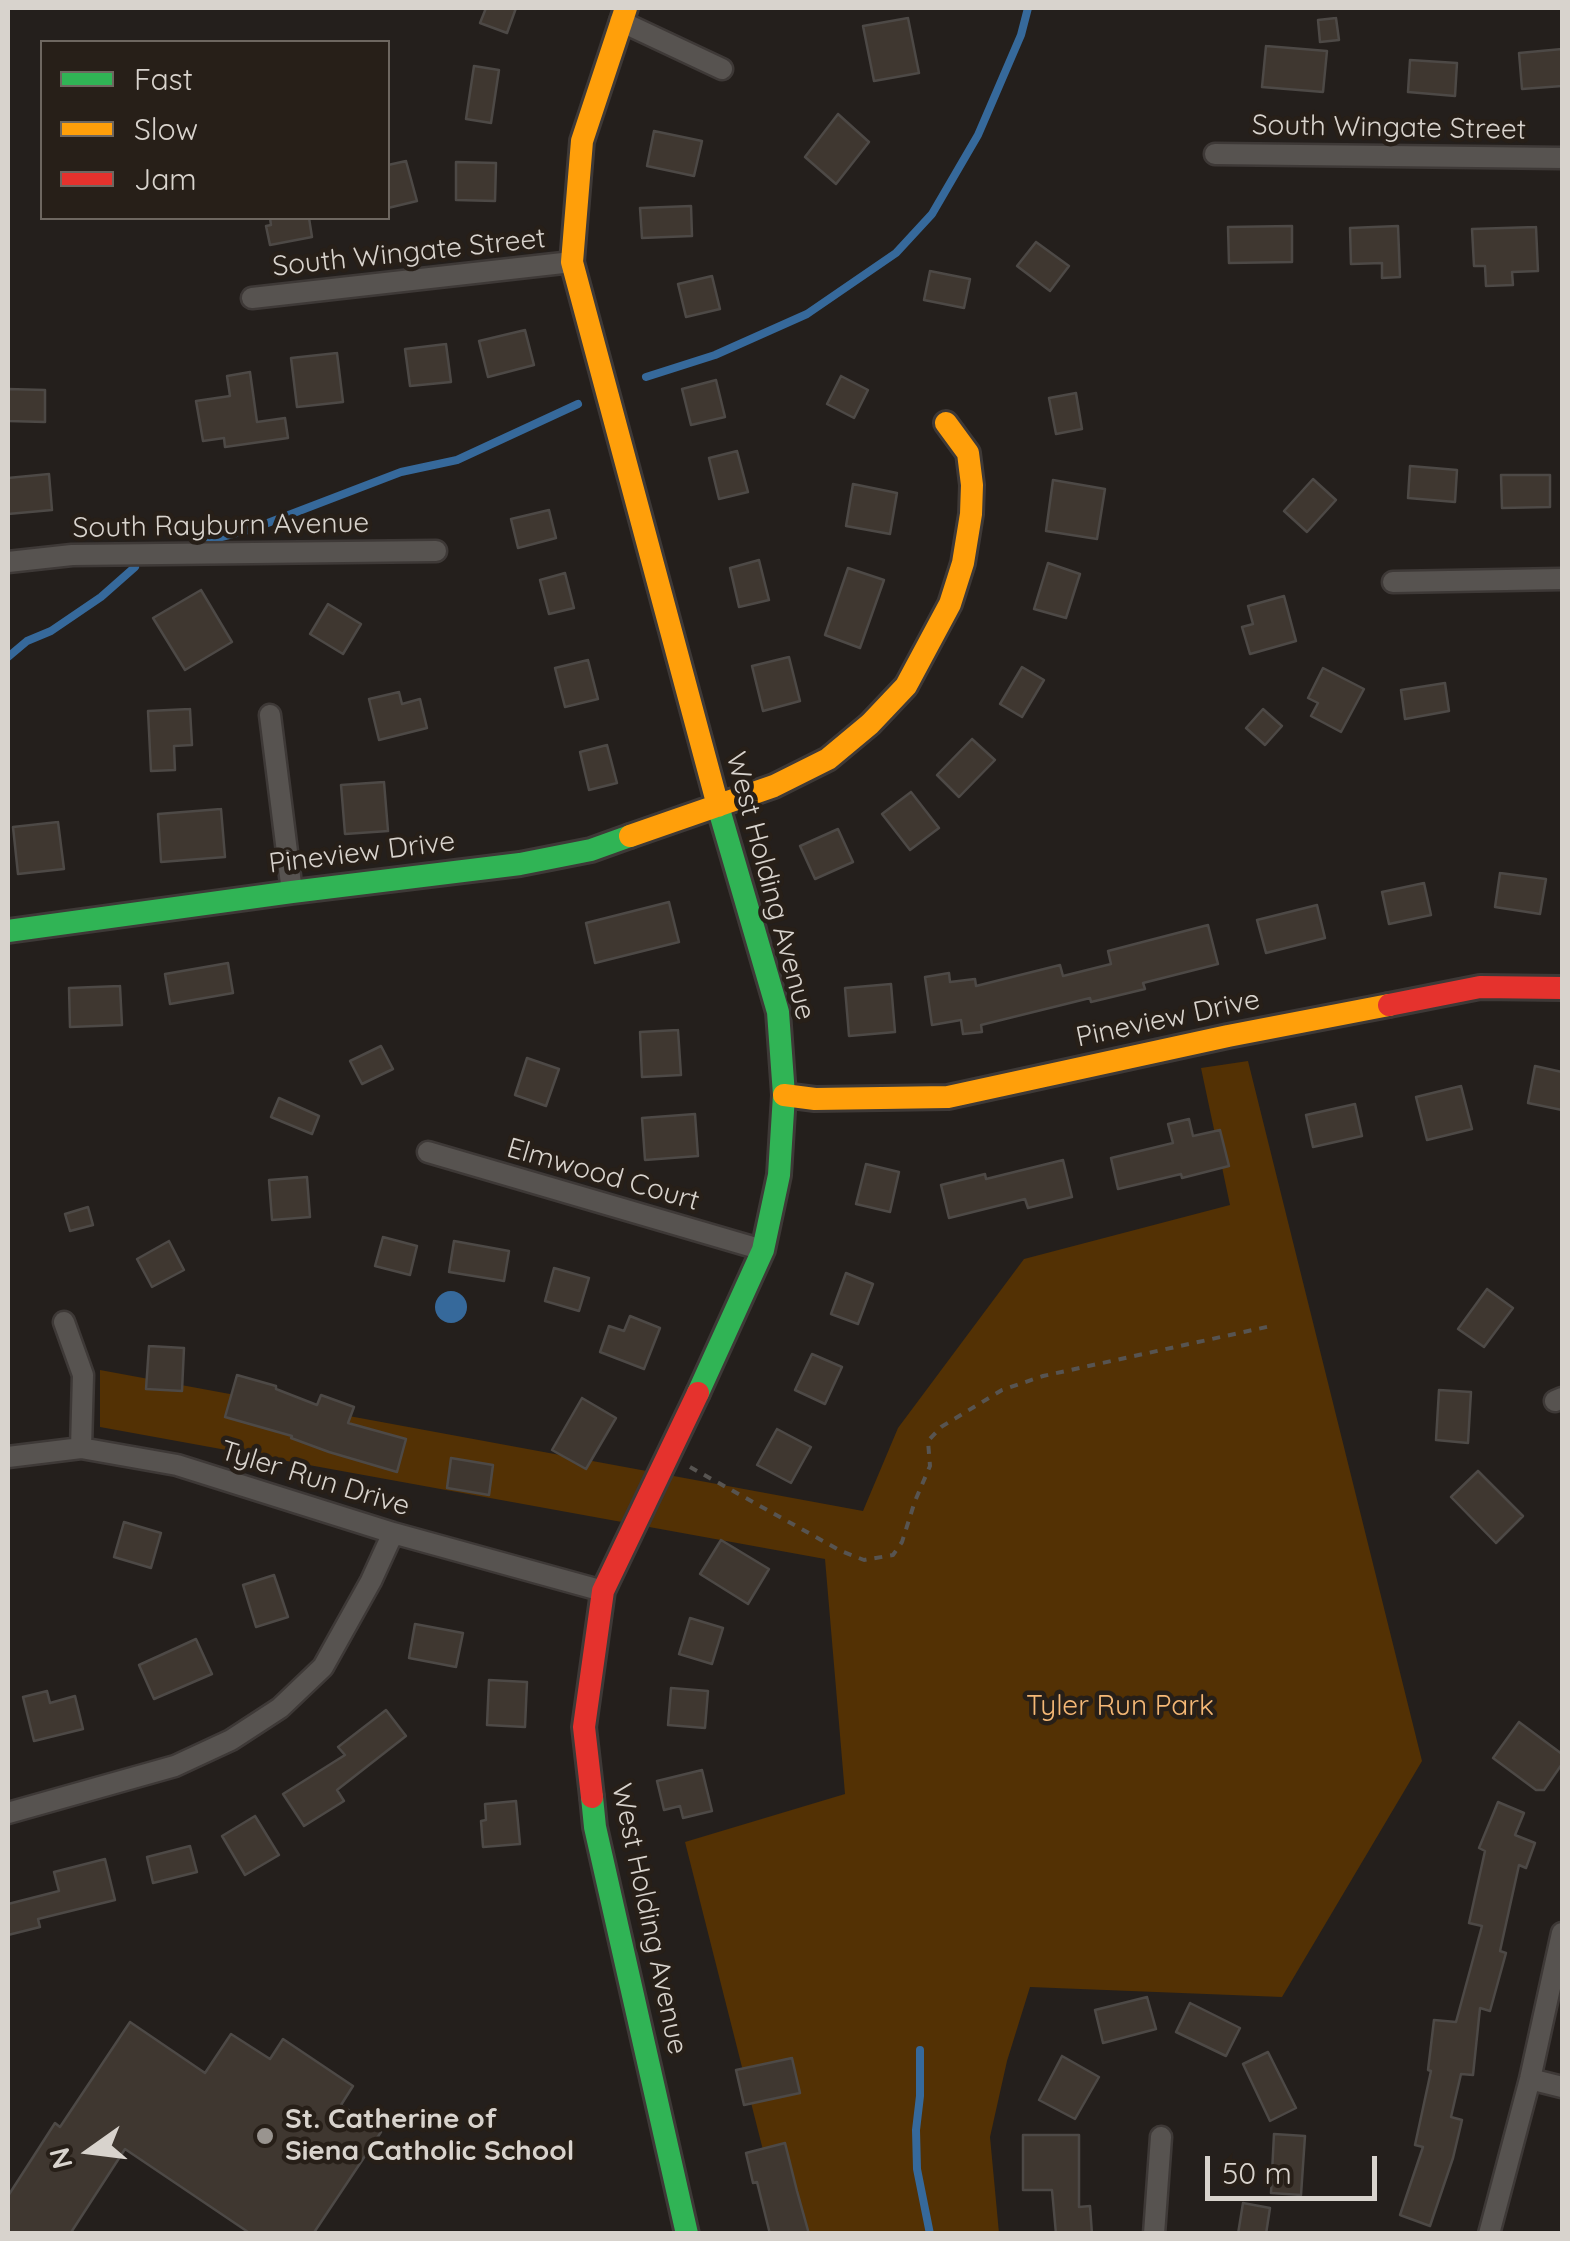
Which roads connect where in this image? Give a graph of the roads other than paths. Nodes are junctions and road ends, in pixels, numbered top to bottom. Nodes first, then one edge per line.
1 (623, 14) edge
2 (722, 68) dead end
3 (1214, 154) dead end
4 (1562, 158) edge
5 (572, 262) junction
6 (252, 298) dead end
7 (946, 423) dead end
8 (436, 551) dead end
9 (8, 562) edge
10 (1562, 579) edge
11 (1393, 582) dead end
12 (270, 714) dead end
13 (718, 807) junction
14 (292, 892) junction
15 (8, 931) edge
16 (1562, 988) edge
17 (784, 1096) junction
18 (428, 1152) dead end
19 (763, 1250) junction
20 (64, 1322) dead end
21 (81, 1448) junction
22 (8, 1458) edge
23 (393, 1533) junction
24 (603, 1591) junction
25 (8, 1813) edge
26 (1562, 1933) edge
27 (1530, 2079) junction
28 (1562, 2087) edge
29 (1162, 2137) dead end
30 (686, 2234) edge
31 (1154, 2234) edge
32 (1489, 2234) edge

1 - 2 street
1 - 5 street, West Holding Avenue
3 - 4 street, South Wingate Street
5 - 6 street, South Wingate Street
5 - 13 street, West Holding Avenue
7 - 13 street, Pineview Drive
8 - 9 street, South Rayburn Avenue
10 - 11 street
12 - 14 street
13 - 14 street, Pineview Drive
13 - 17 street, West Holding Avenue
14 - 15 street, Pineview Drive
16 - 17 street, Pineview Drive
17 - 19 street, West Holding Avenue
18 - 19 street, Elmwood Court
19 - 24 street, West Holding Avenue
20 - 21 street
21 - 22 street, Tyler Run Drive
21 - 23 street, Tyler Run Drive
23 - 24 street, Tyler Run Drive
23 - 25 street
24 - 30 street, West Holding Avenue
26 - 27 street
27 - 28 street
27 - 32 street
29 - 31 street

